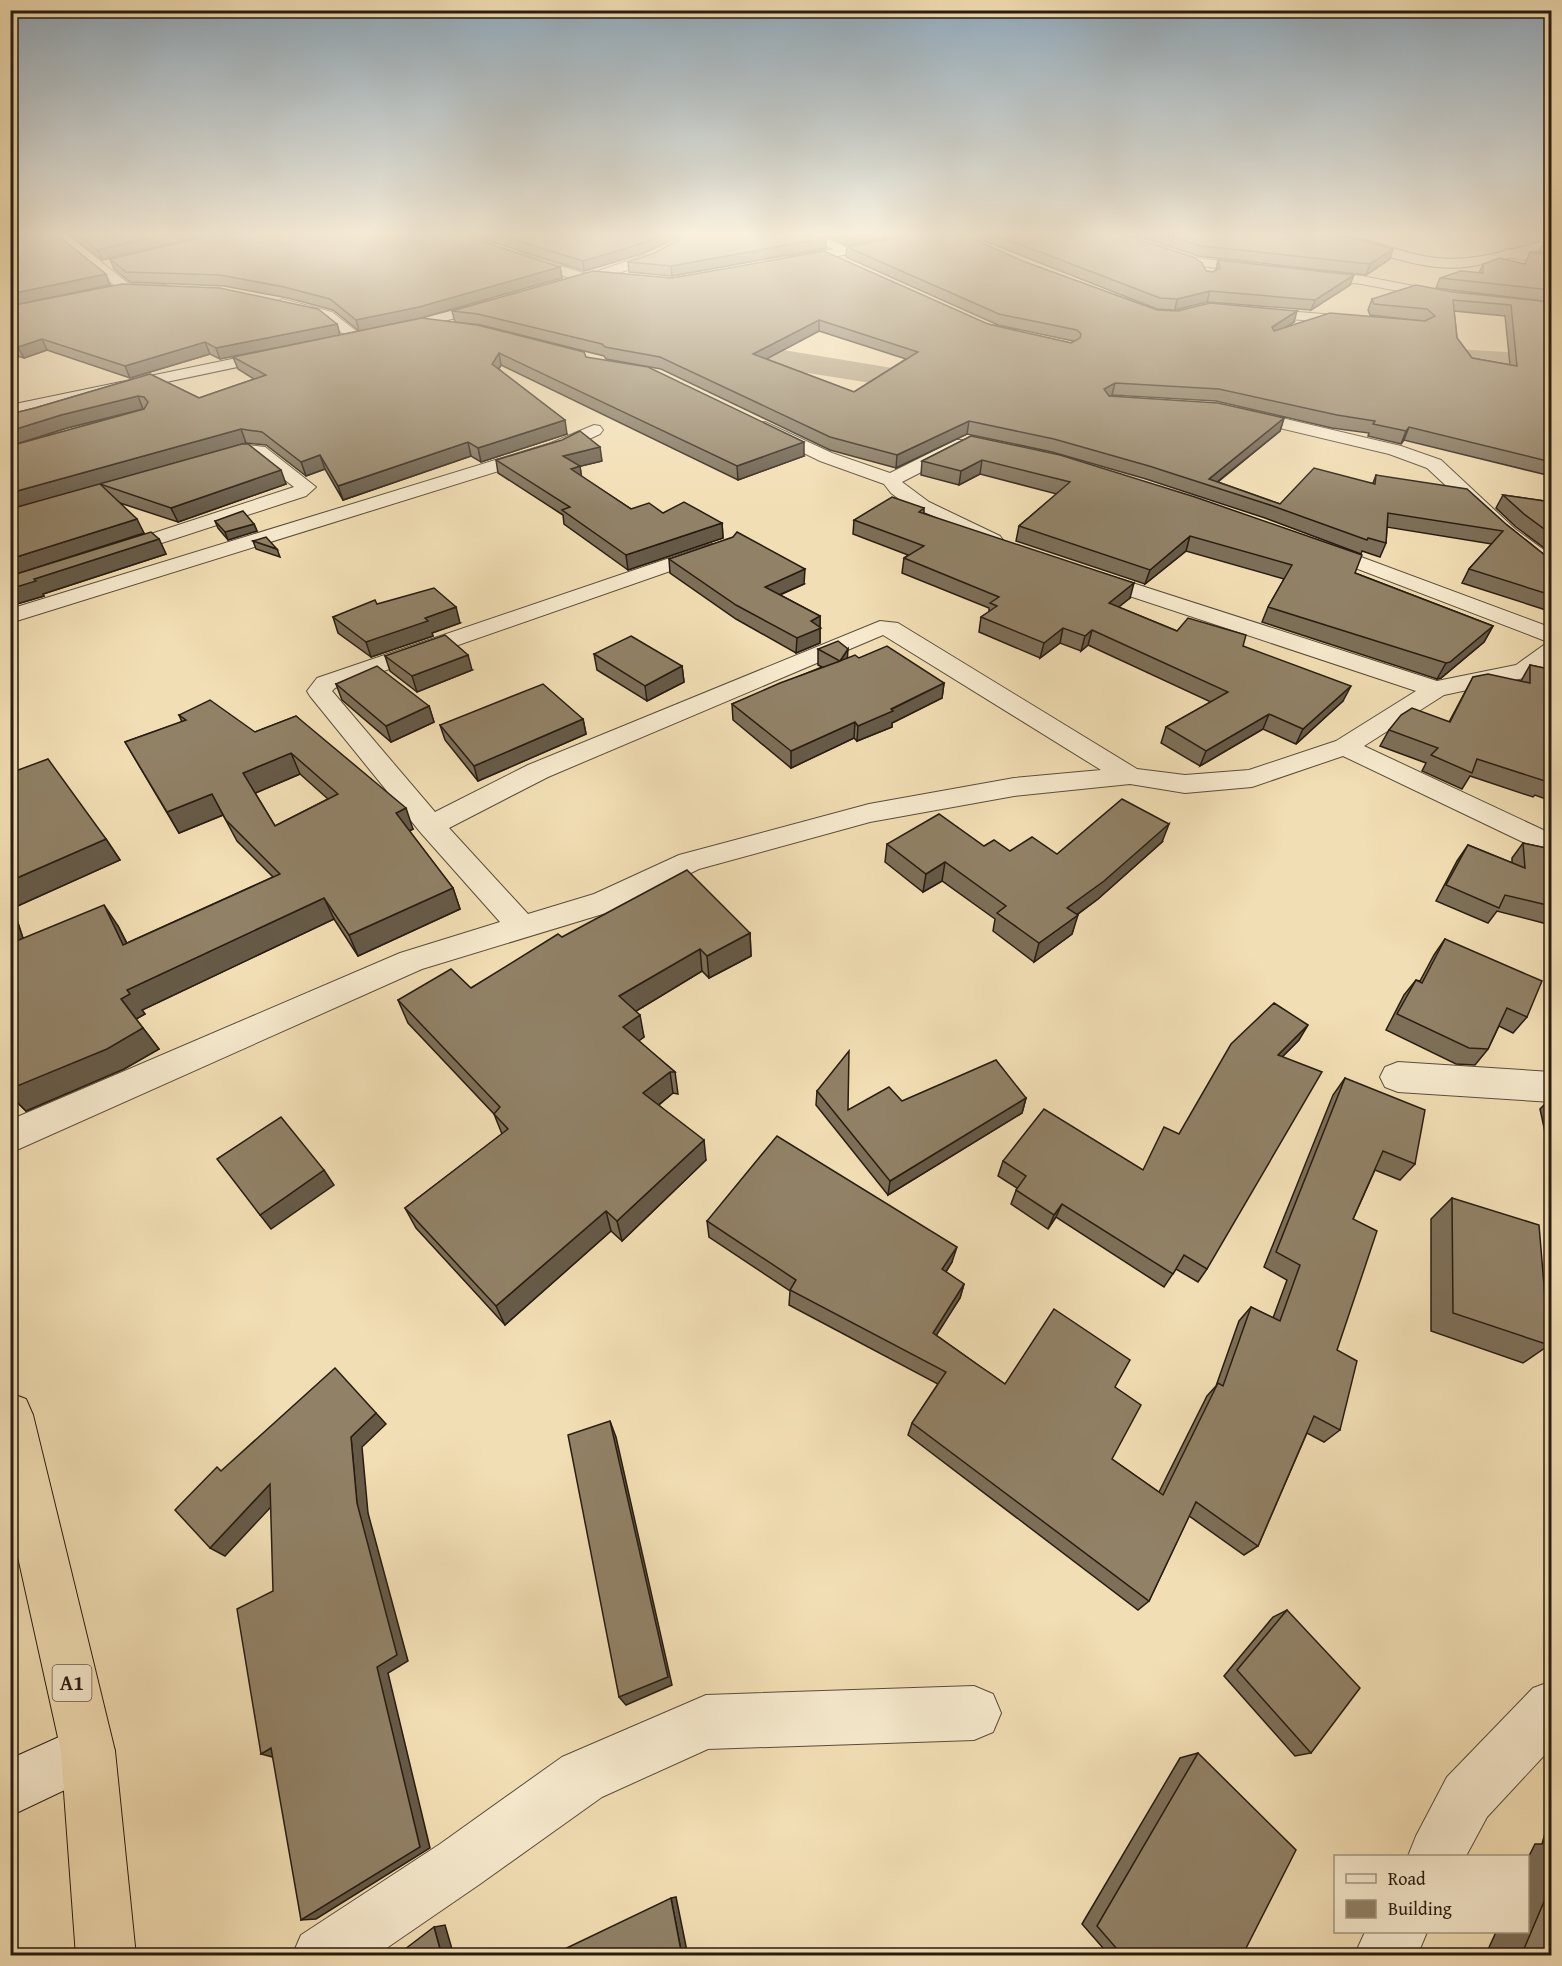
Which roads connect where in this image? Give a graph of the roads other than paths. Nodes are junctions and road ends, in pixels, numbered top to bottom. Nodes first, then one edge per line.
1 (348, 326) edge
2 (415, 326) edge
3 (449, 326) edge
4 (469, 330) edge
5 (369, 336) junction
6 (335, 343) edge
7 (300, 350) edge
8 (10, 410) edge
9 (1226, 410) edge
10 (751, 420) edge
11 (594, 430) dead end
12 (978, 444) edge
13 (200, 463) edge
14 (891, 480) junction
15 (1300, 540) edge
16 (726, 545) edge
17 (1015, 550) edge
18 (99, 557) edge
19 (1551, 567) edge
20 (1068, 568) edge
21 (10, 616) edge
22 (1551, 636) edge
23 (1551, 648) edge
24 (1538, 674) edge
25 (1436, 689) junction
26 (1345, 747) junction
27 (1130, 776) junction
28 (431, 826) junction
29 (1551, 846) edge
30 (522, 927) junction
31 (1398, 1077) dead end
32 (1551, 1087) edge
33 (10, 1137) edge
34 (10, 1415) edge
35 (1551, 1707) edge
36 (974, 1713) dead end
37 (88, 1751) junction
38 (10, 1788) edge
39 (1437, 1855) edge
40 (1396, 1933) edge
41 (106, 1956) edge
42 (322, 1956) edge
43 (1384, 1956) edge

1 - 5 street
2 - 5 street
3 - 4 street
5 - 6 street
7 - 8 street
9 - 19 street
10 - 14 street
11 - 21 street
12 - 14 street
13 - 18 street
14 - 17 street
15 - 22 street
16 - 28 street
20 - 25 street
23 - 24 street
24 - 25 street
25 - 26 street
26 - 27 street
26 - 29 street
27 - 28 street
27 - 30 street
28 - 30 street
30 - 33 street
31 - 32 street
34 - 37 highway, A1
35 - 39 street
36 - 42 street
37 - 38 street
37 - 41 highway, A1
40 - 43 street

